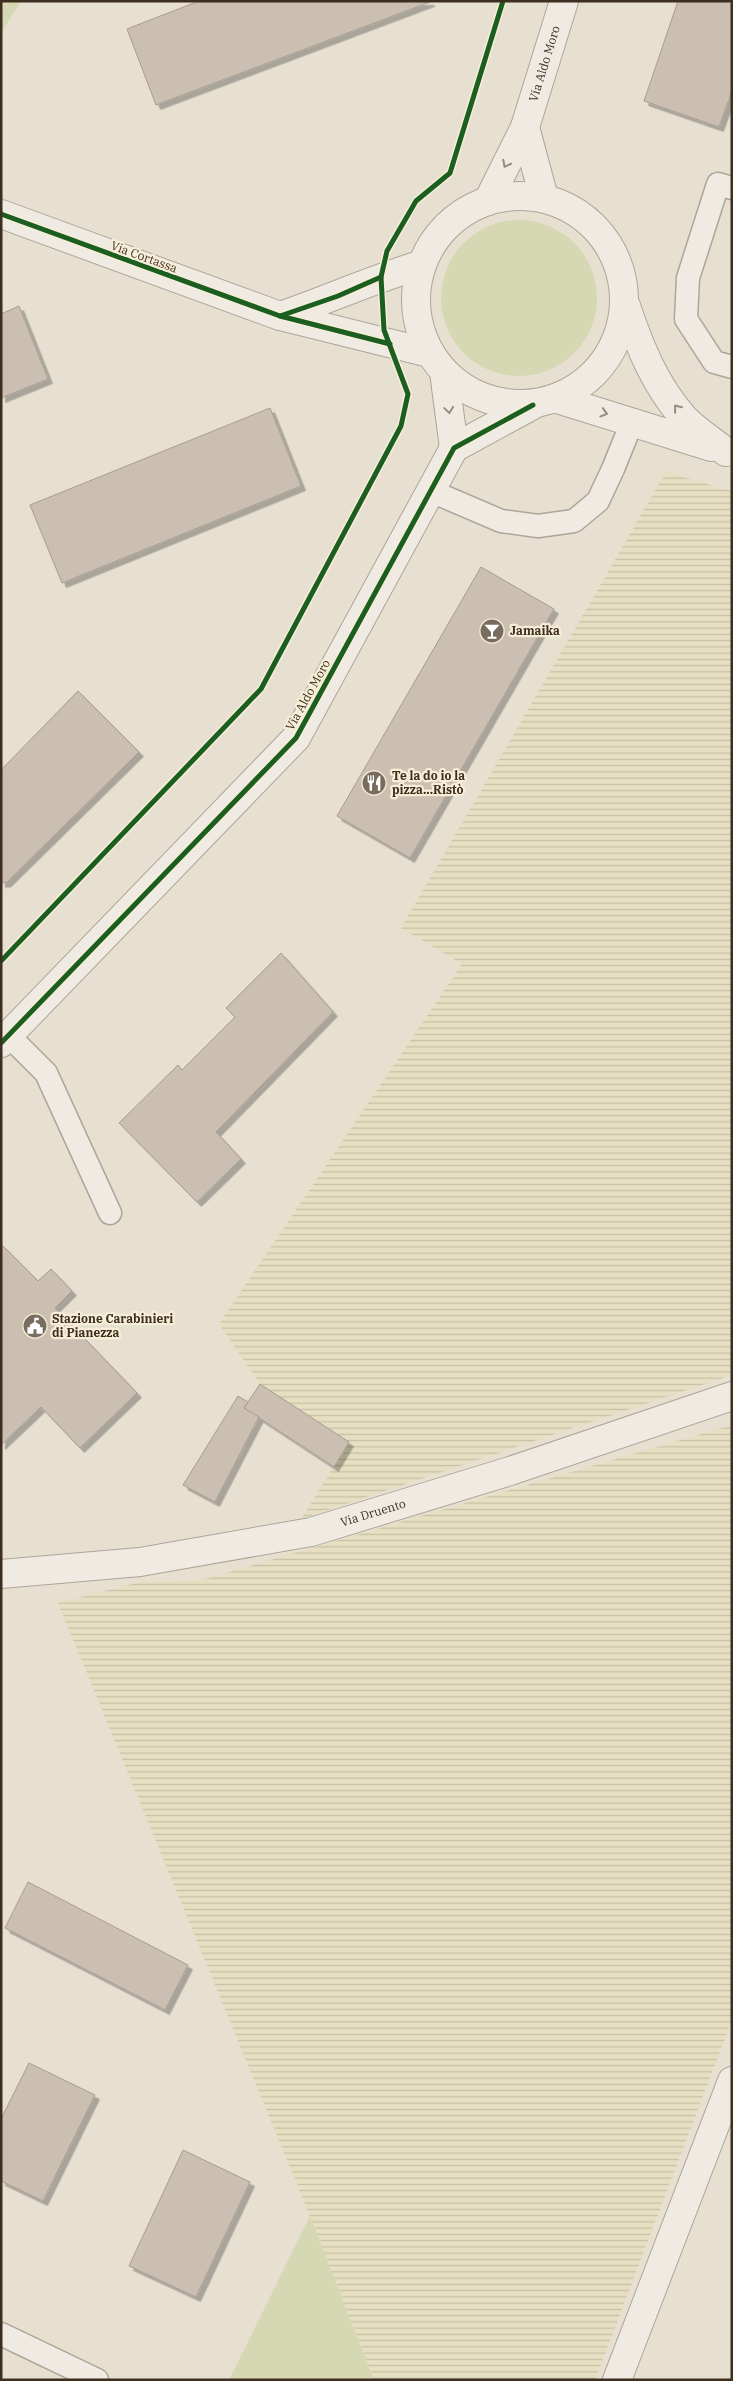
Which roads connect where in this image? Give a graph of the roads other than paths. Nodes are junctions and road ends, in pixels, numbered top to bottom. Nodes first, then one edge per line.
1 (564, 1) edge
2 (525, 127) junction
3 (732, 188) edge
4 (544, 198) junction
5 (488, 201) junction
6 (1, 214) edge
7 (420, 265) junction
8 (625, 303) junction
9 (280, 316) junction
10 (436, 363) junction
11 (732, 367) edge
12 (545, 402) junction
13 (632, 422) junction
14 (454, 448) junction
15 (729, 452) edge
16 (431, 491) junction
17 (5, 1039) edge
18 (110, 1213) dead end
19 (732, 1396) edge
20 (1, 1574) edge
21 (732, 2081) edge
22 (1, 2334) edge
23 (97, 2380) edge
24 (617, 2380) edge

1 - 2 street, Via Aldo Moro
2 - 4 street
2 -> 5 street, Via Aldo Moro
3 - 11 lane
4 - 5 street
4 - 8 street
5 - 7 street
6 - 9 street, Via Cortassa
7 - 9 street
7 - 10 street
8 - 12 street
15 -> 8 street
9 - 10 street, Via Cortassa
10 - 12 street
10 -> 14 street
12 -> 13 street
12 - 14 street
13 - 15 street
13 - 16 lane
14 - 16 street, Via Aldo Moro
16 - 17 street, Via Aldo Moro
17 - 18 lane
19 - 20 street, Via Druento
21 - 24 street
22 - 23 lane

